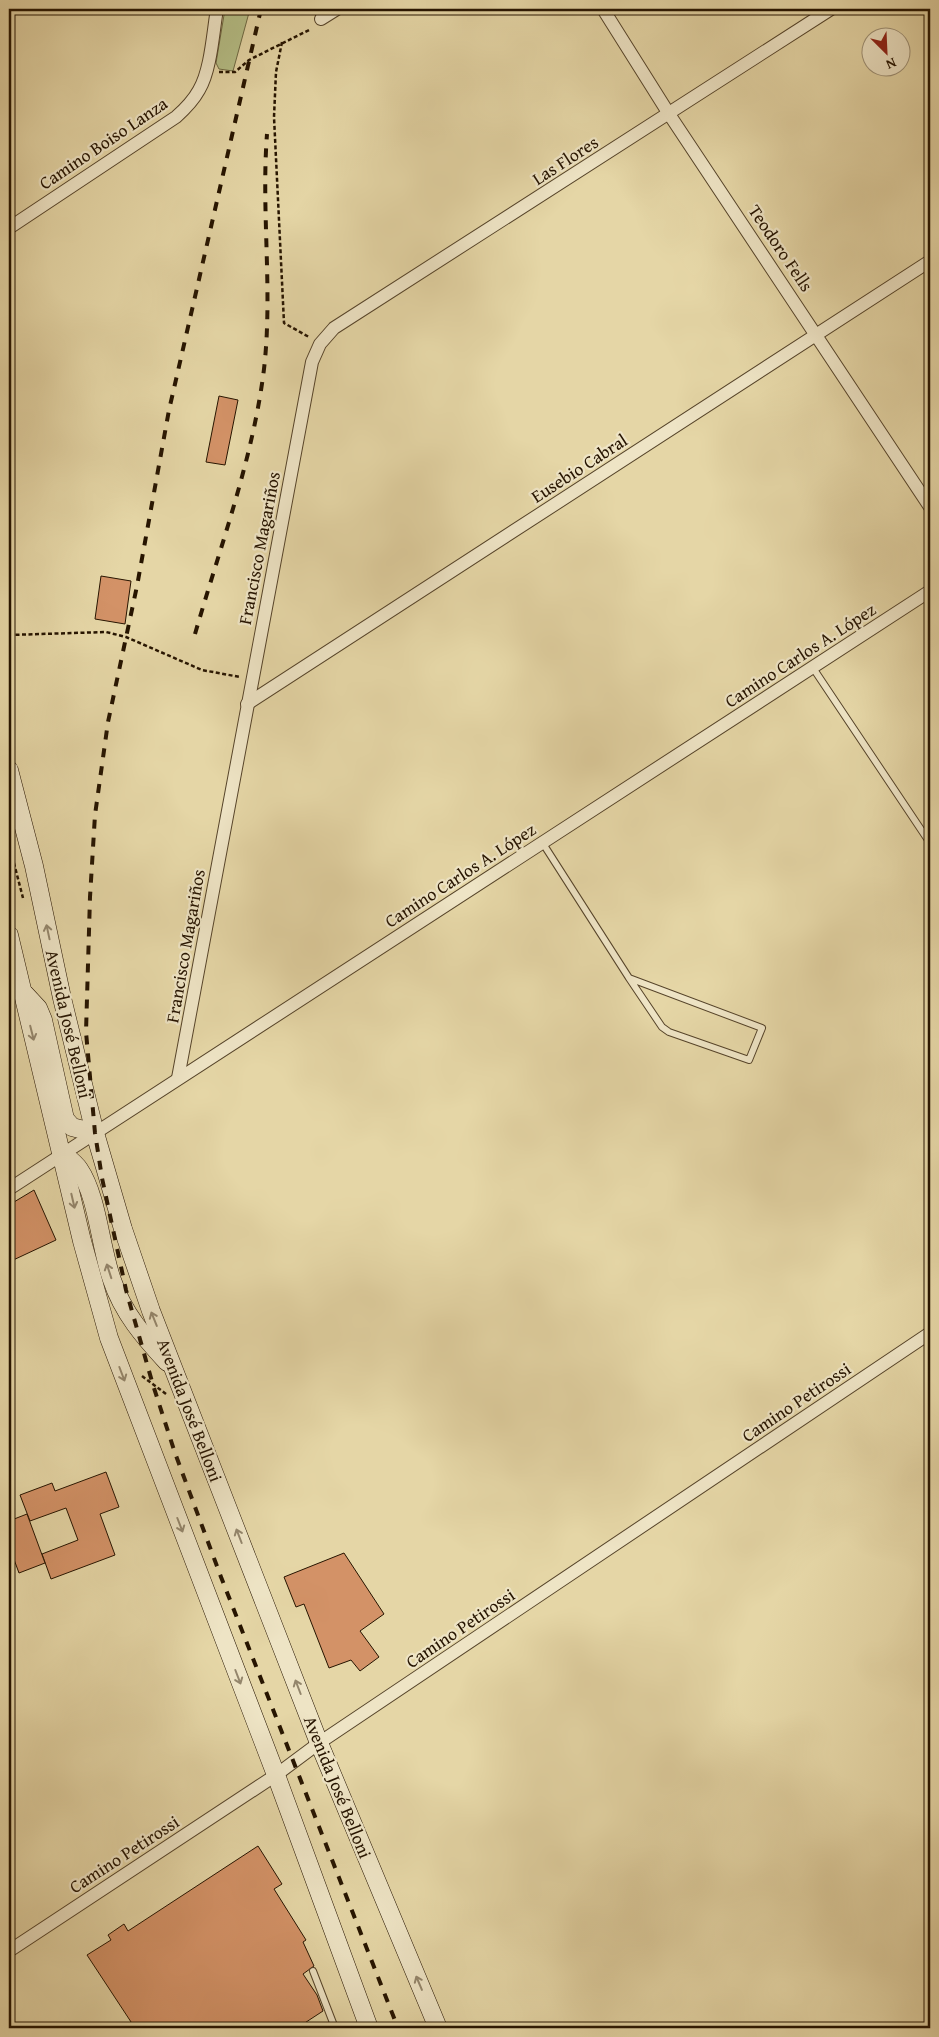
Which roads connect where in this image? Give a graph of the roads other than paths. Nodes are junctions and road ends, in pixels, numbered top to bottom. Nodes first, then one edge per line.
1 (217, 9) edge
2 (337, 9) edge
3 (603, 9) edge
4 (831, 9) edge
5 (321, 19) road end
6 (669, 114) junction
7 (9, 228) edge
8 (930, 261) edge
9 (817, 334) junction
10 (320, 344) joint
11 (930, 507) edge
12 (930, 592) edge
13 (813, 668) junction
14 (247, 704) junction
15 (9, 770) edge
16 (542, 842) junction
17 (930, 844) edge
18 (9, 935) edge
19 (629, 978) junction
20 (22, 990) junction
21 (178, 1078) junction
22 (95, 1132) junction
23 (62, 1153) junction
24 (9, 1189) edge
25 (930, 1333) edge
26 (174, 1369) junction
27 (319, 1743) junction
28 (276, 1775) junction
29 (9, 1951) edge
30 (312, 1971) dead end
31 (335, 2028) edge
32 (369, 2028) edge
33 (438, 2028) edge

1 - 7 street, Camino Boiso Lanza
2 - 5 street
3 - 6 street, Teodoro Fells
4 - 6 street, Las Flores
6 - 9 street, Teodoro Fells
6 - 10 street, Las Flores
8 - 9 street, Eusebio Cabral
9 - 11 street, Teodoro Fells
9 - 14 street, Eusebio Cabral
10 - 14 street, Francisco Magariños
12 - 13 street, Camino Carlos A. López
13 - 16 street, Camino Carlos A. López
13 - 17 lane
14 - 21 street, Francisco Magariños
22 -> 15 main road, Avenida José Belloni
16 - 19 lane
16 - 21 street, Camino Carlos A. López
18 - 20 main road, Avenida José Belloni
19 - 19 lane
20 - 22 main road
20 -> 23 main road, Avenida José Belloni
21 - 22 street, Camino Carlos A. López
22 - 23 street, Camino Carlos A. López
26 -> 22 main road, Avenida José Belloni
23 - 24 street, Camino Carlos A. López
26 -> 23 main road
23 -> 28 main road, Avenida José Belloni
25 - 27 street, Camino Petirossi
27 -> 26 main road, Avenida José Belloni
27 - 28 street, Camino Petirossi
33 -> 27 main road, Avenida José Belloni
28 - 29 street, Camino Petirossi
28 - 32 main road, Avenida José Belloni
30 - 31 lane

